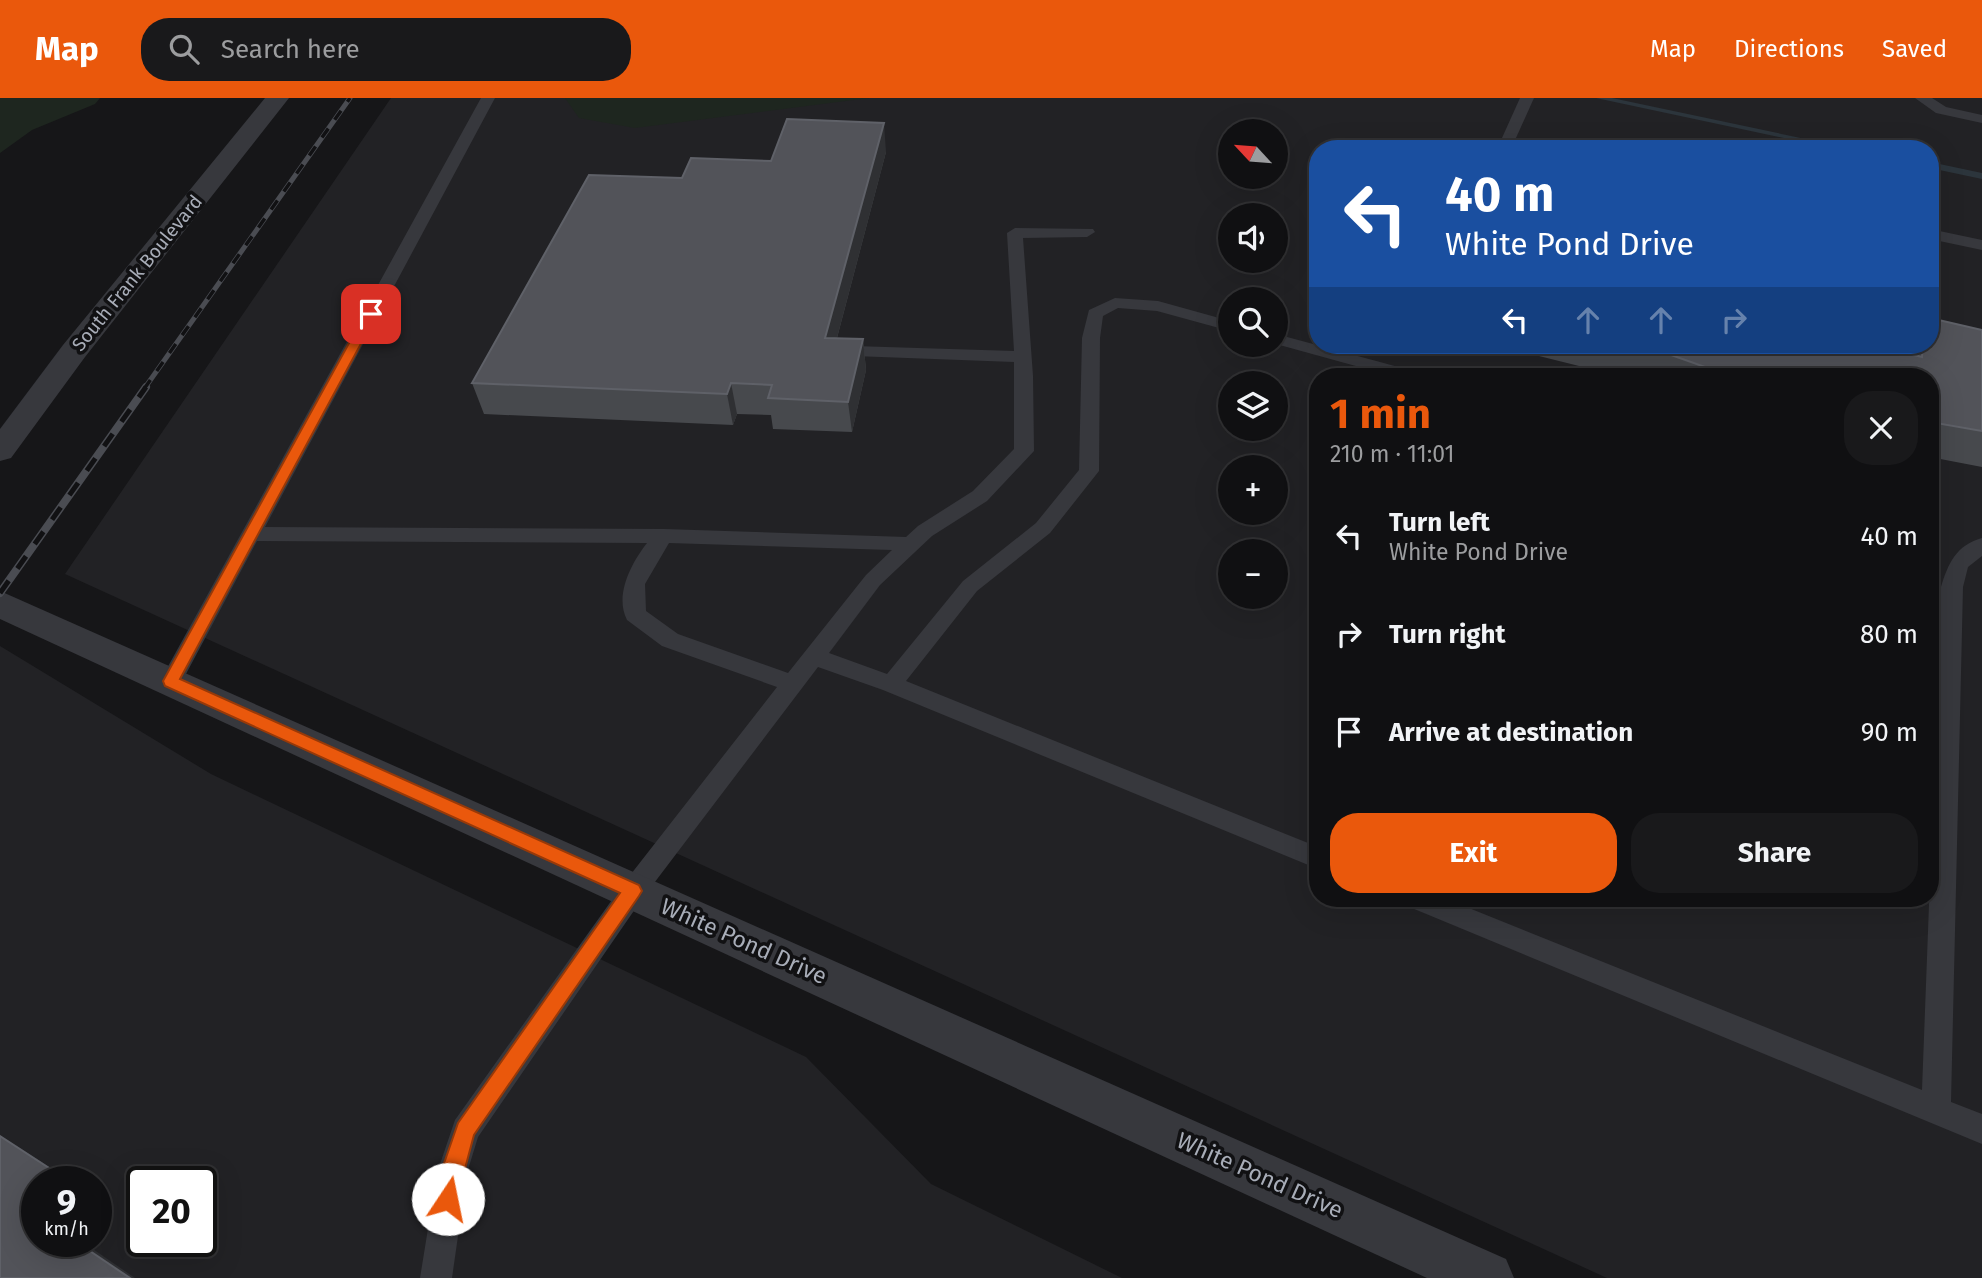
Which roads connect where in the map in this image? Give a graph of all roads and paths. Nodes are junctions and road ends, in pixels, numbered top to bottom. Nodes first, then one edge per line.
1 (277, 98) edge
2 (488, 98) edge
3 (1527, 98) edge
4 (1922, 98) edge
5 (1982, 119) edge
6 (1508, 140) edge
7 (1087, 232) dead end
8 (1939, 236) edge
9 (1982, 245) edge
10 (1218, 323) edge
11 (1288, 342) edge
12 (1309, 348) edge
13 (854, 351) edge
14 (1331, 354) edge
15 (1023, 357) junction
16 (1382, 368) edge
17 (0, 451) edge
18 (251, 534) junction
19 (664, 536) junction
20 (911, 544) junction
21 (1982, 545) edge
22 (0, 604) edge
23 (814, 657) junction
24 (171, 681) junction
25 (793, 684) junction
26 (891, 684) junction
27 (1309, 854) edge
28 (633, 891) junction
29 (1438, 907) edge
30 (1936, 1110) junction
31 (1982, 1129) edge
32 (436, 1278) edge
33 (1488, 1278) edge

1 - 17 street, South Frank Boulevard
2 - 18 lane
3 - 6 lane
4 - 5 lane
7 - 15 lane
8 - 9 lane
10 - 26 lane
11 - 12 lane
13 - 15 lane
14 - 16 lane
15 - 20 lane
18 - 19 lane
18 - 24 lane
19 - 20 lane
19 - 25 lane
20 - 23 lane
21 - 30 lane
22 - 24 street, White Pond Drive
23 - 25 lane
23 - 26 lane
24 - 28 street, White Pond Drive
25 - 28 lane
26 - 27 lane
28 - 32 lane
28 - 33 street, White Pond Drive
29 - 30 lane
30 - 31 lane

